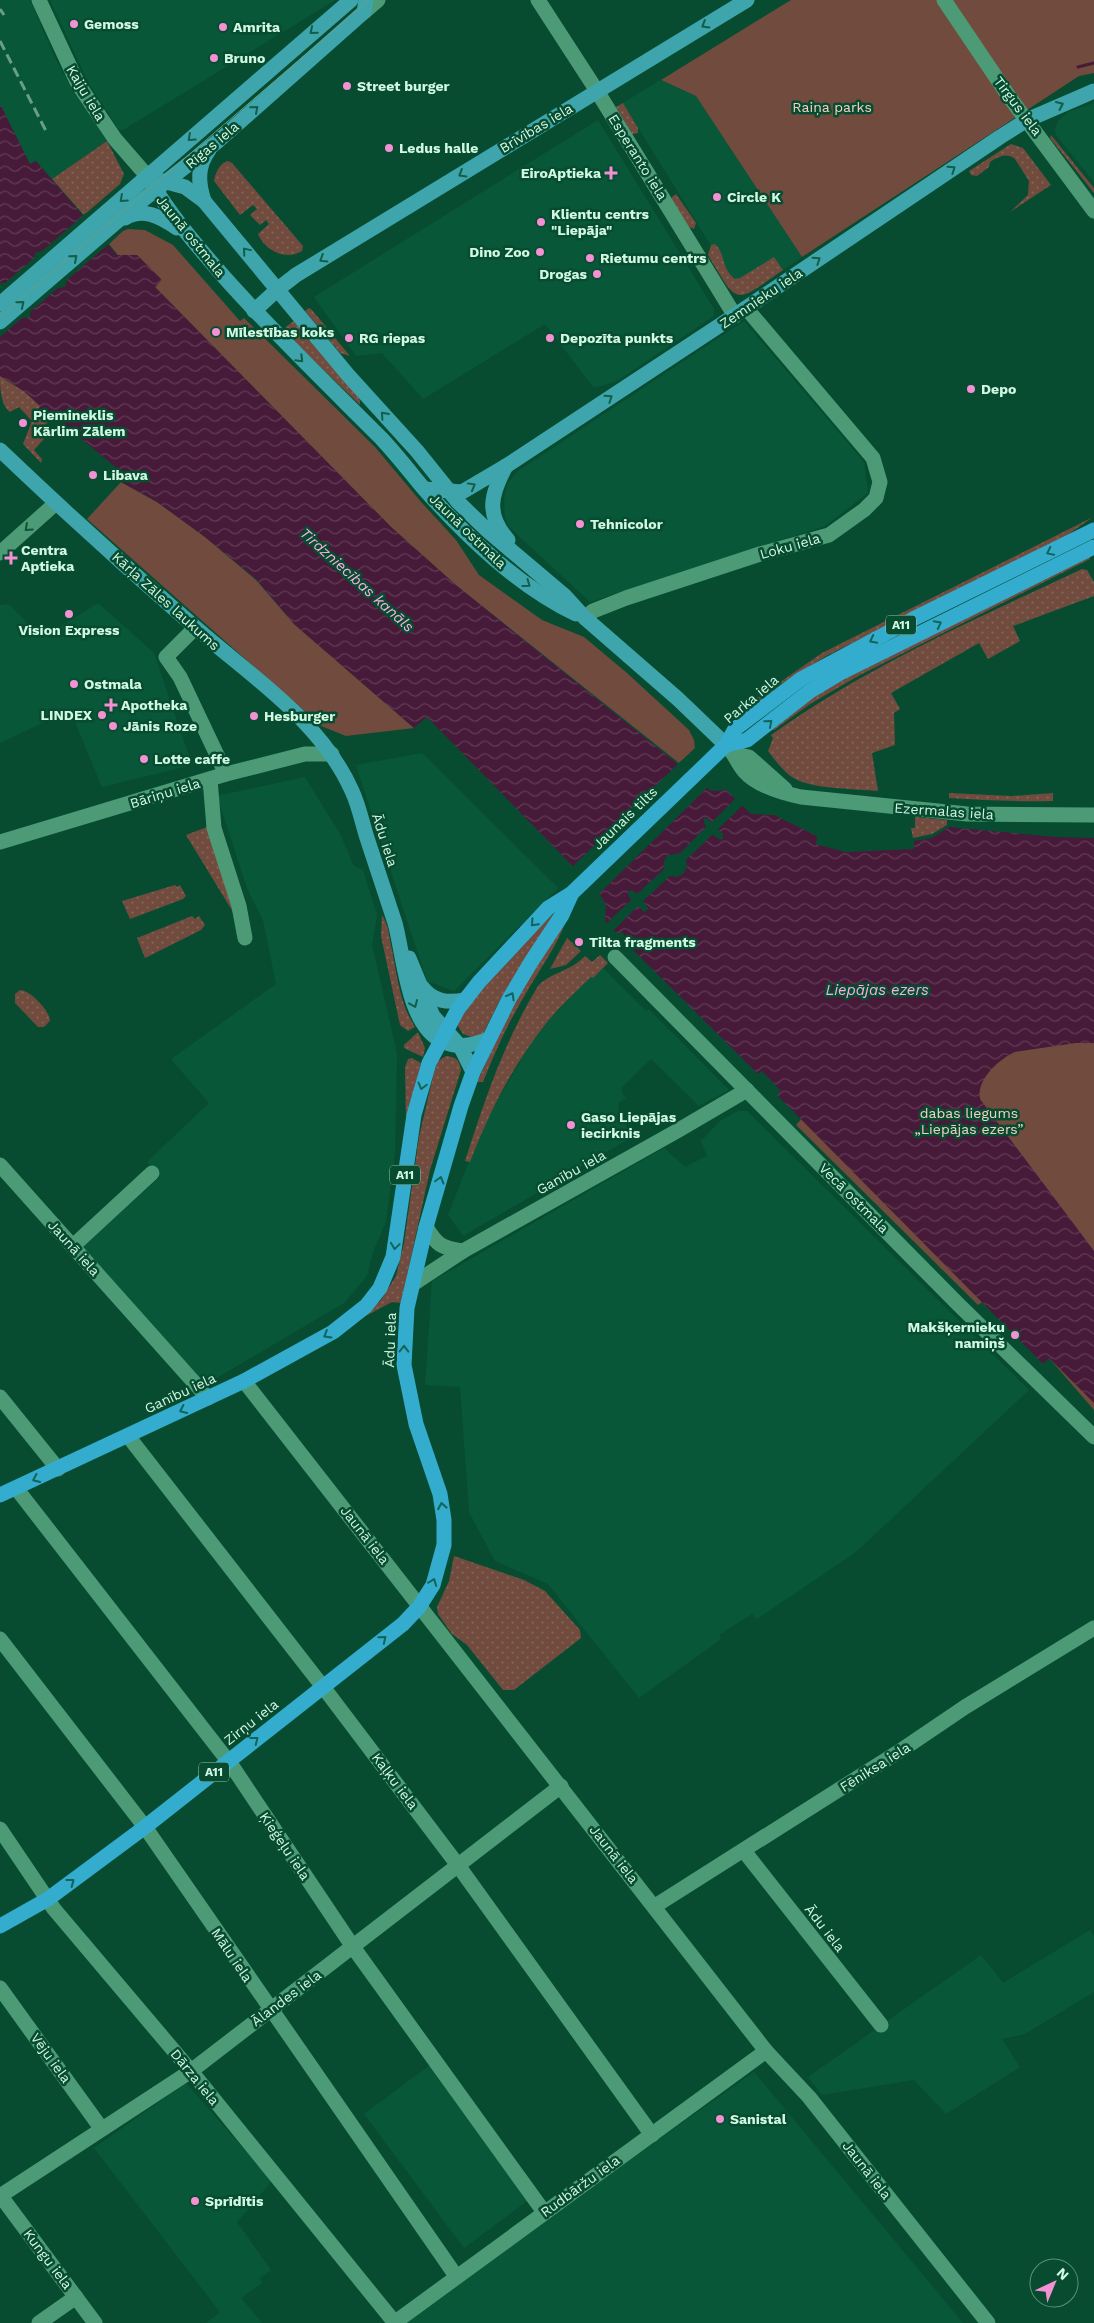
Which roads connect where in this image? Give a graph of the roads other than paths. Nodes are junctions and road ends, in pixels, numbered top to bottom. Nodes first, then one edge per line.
1 (39, 0) edge
2 (351, 0) edge
3 (378, 0) edge
4 (538, 0) edge
5 (747, 0) edge
6 (944, 0) edge
7 (365, 6) edge
8 (598, 91) junction
9 (1094, 91) edge
10 (1027, 120) junction
11 (218, 141) junction
12 (148, 177) junction
13 (168, 181) junction
14 (155, 192) junction
15 (204, 200) junction
16 (1094, 211) edge
17 (102, 225) junction
18 (186, 234) junction
19 (38, 281) junction
20 (278, 289) junction
21 (0, 304) edge
22 (254, 311) junction
23 (741, 312) junction
24 (0, 322) edge
25 (0, 450) edge
26 (506, 466) junction
27 (425, 489) junction
28 (448, 491) junction
29 (56, 503) junction
30 (1094, 530) edge
31 (1094, 547) edge
32 (0, 553) edge
33 (529, 564) junction
34 (585, 618) junction
35 (195, 628) junction
36 (730, 749) junction
37 (332, 754) junction
38 (226, 774) junction
39 (210, 779) junction
40 (1094, 815) edge
41 (0, 842) edge
42 (572, 893) junction
43 (245, 938) dead end
44 (399, 940) junction
45 (616, 957) dead end
46 (418, 980) junction
47 (465, 1000) junction
48 (443, 1036) junction
49 (489, 1039) junction
50 (460, 1046) junction
51 (473, 1072) junction
52 (747, 1090) junction
53 (0, 1165) edge
54 (152, 1173) dead end
55 (426, 1227) junction
56 (73, 1246) junction
57 (462, 1251) junction
58 (413, 1284) junction
59 (366, 1306) joint
60 (244, 1381) junction
61 (0, 1396) edge
62 (208, 1398) junction
63 (128, 1436) junction
64 (1094, 1437) edge
65 (58, 1469) junction
66 (16, 1488) junction
67 (0, 1495) edge
68 (419, 1607) junction
69 (1094, 1628) edge
70 (0, 1639) edge
71 (323, 1687) junction
72 (228, 1761) junction
73 (561, 1786) junction
74 (145, 1827) junction
75 (0, 1829) edge
76 (744, 1851) junction
77 (457, 1864) junction
78 (48, 1899) junction
79 (655, 1906) junction
80 (0, 1926) edge
81 (353, 1947) junction
82 (0, 1988) edge
83 (270, 2010) junction
84 (881, 2025) dead end
85 (766, 2050) junction
86 (190, 2071) junction
87 (102, 2128) junction
88 (652, 2135) junction
89 (0, 2196) edge
90 (544, 2212) junction
91 (456, 2276) junction
92 (76, 2297) junction
93 (39, 2323) edge
94 (95, 2323) edge
95 (395, 2323) edge
96 (988, 2323) edge

1 - 12 street, Kaiju iela
2 -> 12 main road, Rīgas iela
3 - 7 street, Rīgas iela
4 - 8 street, Esperanto iela
5 -> 8 main road, Brīvības iela
6 - 10 street, Tirgus iela
11 -> 7 main road, Rīgas iela
8 -> 20 main road, Brīvības iela
8 - 23 street, Esperanto iela
10 -> 9 main road, Zemnieku iela
10 - 16 street, Tirgus iela
23 -> 10 main road, Zemnieku iela
11 - 13 main road, Rīgas iela
11 - 15 main road
12 - 13 main road, Jaunā ostmala
12 - 14 main road, Jaunā ostmala
12 -> 17 main road, Rīgas iela
13 - 14 main road, Rīgas iela
13 - 15 main road, Jaunā ostmala
14 - 17 main road, Rīgas iela
14 - 18 main road, Jaunā ostmala
20 -> 15 main road, Jaunā ostmala
17 - 18 main road
17 - 19 main road, Rīgas iela
18 - 22 main road, Jaunā ostmala
19 - 21 main road
24 -> 19 main road
20 - 22 main road, Brīvības iela
28 -> 20 main road, Jaunā ostmala
22 -> 27 main road, Jaunā ostmala
26 -> 23 main road, Zemnieku iela
23 - 34 street, Loku iela
25 - 29 main road, Kārļa Zāles laukums
28 -> 26 main road, Zemnieku iela
26 - 33 main road
27 - 28 main road, Zemnieku iela
27 -> 34 main road, Jaunā ostmala
28 - 33 main road, Jaunā ostmala
29 -> 32 street
29 - 35 main road, Kārļa Zāles laukums
30 -> 36 highway, Parka iela / A11
36 -> 31 highway, Parka iela / A11
33 - 34 main road, Jaunā ostmala
34 - 36 main road, Jaunā ostmala
35 - 37 main road, Kārļa Zāles laukums
35 - 38 street
36 - 40 street, Ezermalas iela
36 - 42 highway, Jaunais tilts / A11
37 - 38 street, Bāriņu iela
37 - 44 main road, Ādu iela
38 - 39 street, Bāriņu iela
39 - 41 street, Bāriņu iela
39 - 43 street
42 -> 47 highway, A11
49 -> 42 highway, A11
44 - 46 main road, Ādu iela
44 -> 48 main road, Ādu iela
45 - 52 street, Vecā ostmala
46 - 47 main road
46 - 48 main road, Ādu iela
47 - 48 highway, Ādu iela / A11
48 - 50 main road, Ādu iela
48 -> 59 highway, Ādu iela / A11
49 - 50 main road
49 - 51 highway, Ādu iela / A11
50 - 51 main road, Ādu iela
55 -> 51 highway, Ādu iela / A11
52 - 57 street, Ganību iela
52 - 64 street, Vecā ostmala
53 - 56 street, Jaunā iela
54 - 56 street
55 - 57 street
55 - 58 highway, Ādu iela / A11
56 - 62 street, Jaunā iela
57 - 58 street, Ganību iela
68 -> 58 highway, Ādu iela / A11
59 -> 60 highway, Ganību iela / A11
60 - 62 highway, Ganību iela / A11
60 - 68 street, Jaunā iela
61 - 65 street
62 -> 63 highway, Ganību iela / A11
63 - 65 highway, Ganību iela / A11
63 - 71 street, Kaļķu iela
65 -> 66 highway, Ganību iela / A11
66 - 67 highway, Ganību iela / A11
66 - 72 street, Ķieģeļu iela
71 -> 68 highway, Zirņu iela / A11
68 - 73 street, Jaunā iela
69 - 76 street, Fēniksa iela
70 - 74 street, Mālu iela
72 -> 71 highway, Zirņu iela / A11
71 - 77 street, Kaļķu iela
72 - 74 highway, Zirņu iela / A11
72 - 81 street, Ķieģeļu iela
73 - 77 street, Ālandes iela
73 - 79 street, Jaunā iela
78 -> 74 highway, Zirņu iela / A11
74 - 83 street, Mālu iela
75 - 78 street, Dārza iela
76 - 79 street, Fēniksa iela
76 - 84 street, Ādu iela
77 - 81 street, Ālandes iela
77 - 88 street, Kaļķu iela
78 - 80 highway, Zirņu iela / A11
78 - 86 street, Dārza iela
79 - 85 street, Jaunā iela
81 - 83 street, Ālandes iela
81 - 90 street, Ķieģeļu iela
82 - 87 street, Vēju iela
83 - 86 street, Ālandes iela
83 - 91 street, Mālu iela
85 - 88 street, Rudbāržu iela
85 - 96 street, Jaunā iela
86 - 87 street, Ālandes iela
86 - 95 street, Dārza iela
87 - 89 street, Ālandes iela
88 - 90 street, Rudbāržu iela
89 - 92 street, Kungu iela
90 - 91 street, Rudbāržu iela
91 - 95 street, Rudbāržu iela
92 - 93 street
92 - 94 street, Kungu iela

